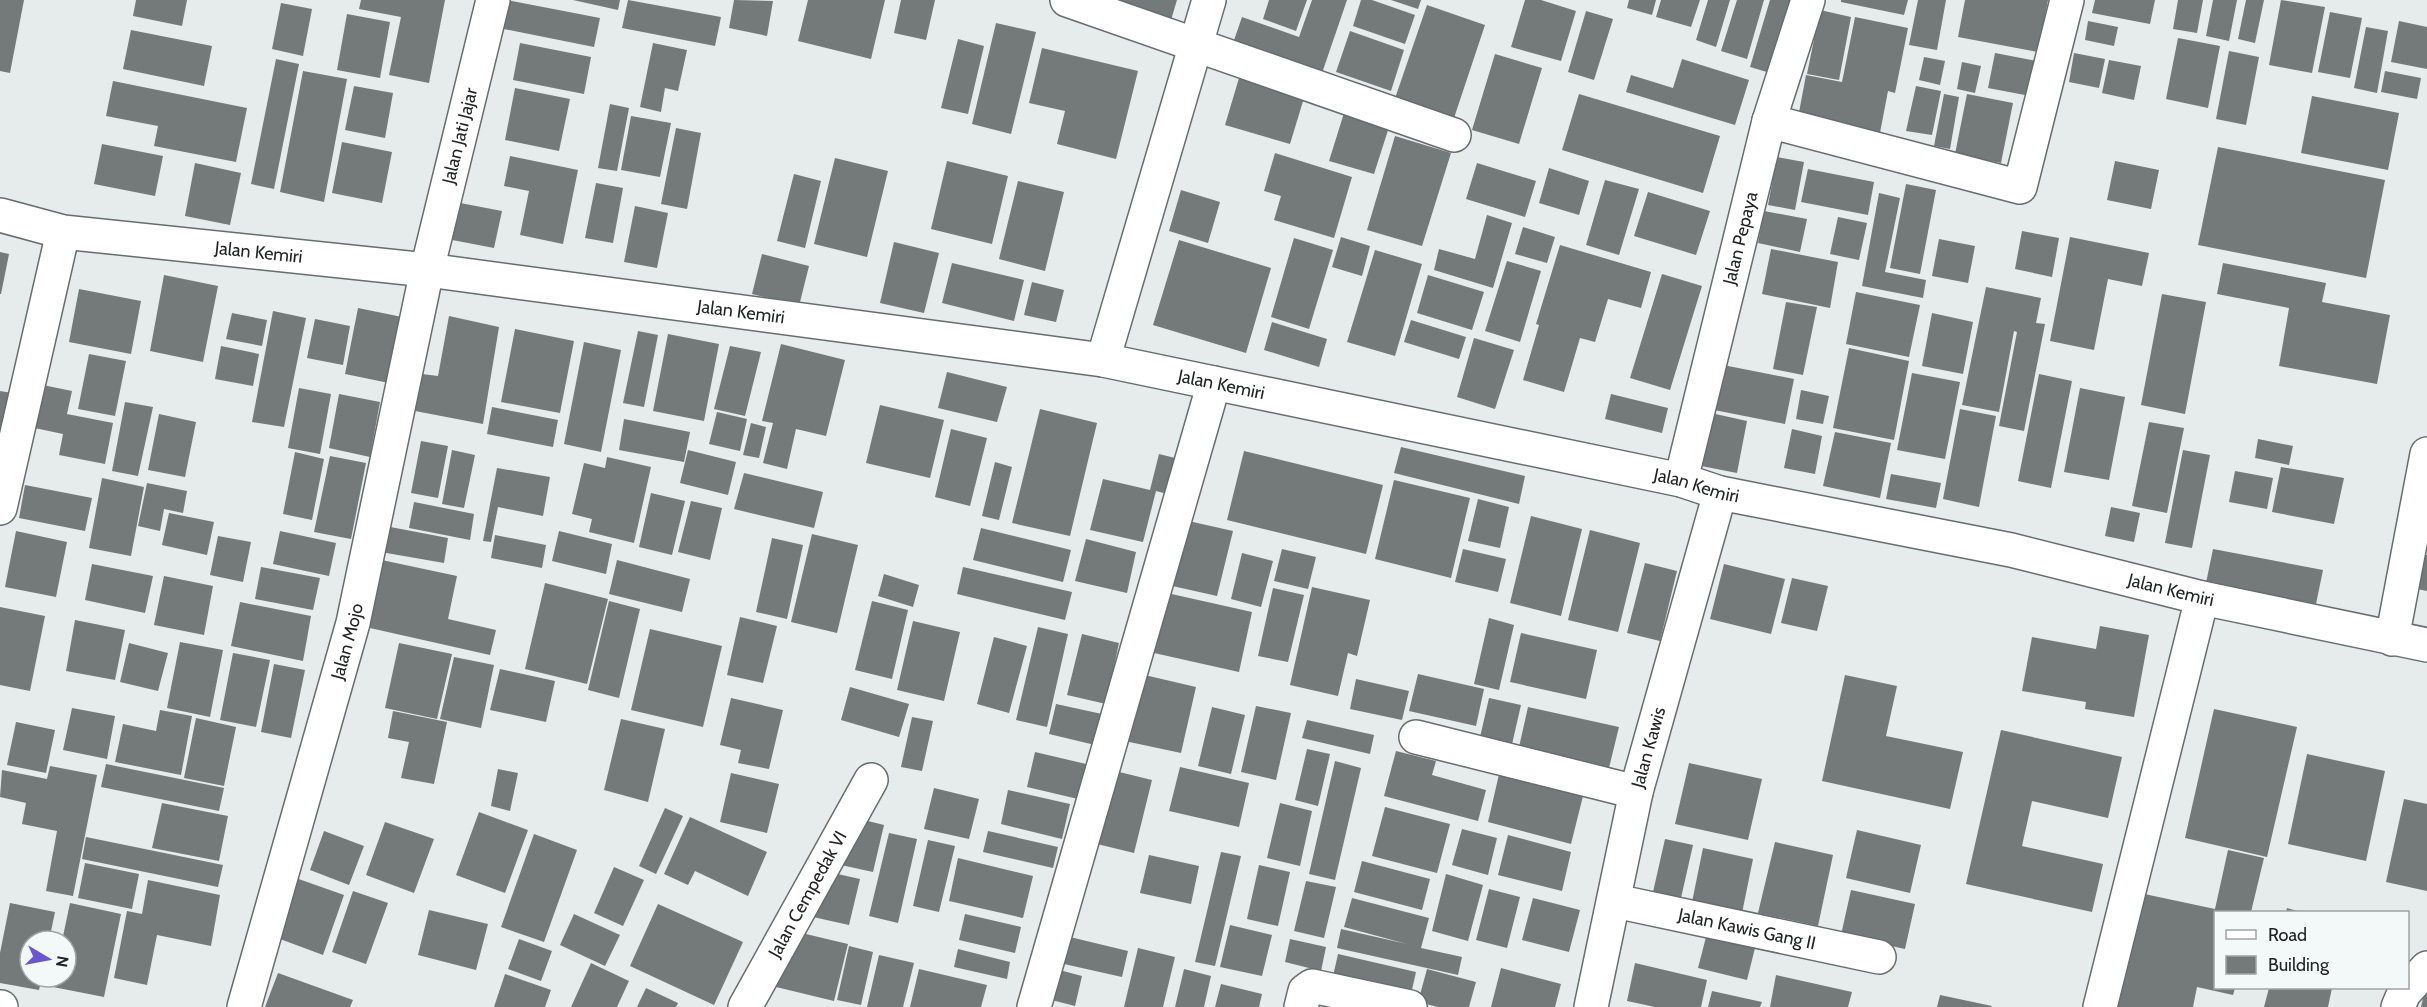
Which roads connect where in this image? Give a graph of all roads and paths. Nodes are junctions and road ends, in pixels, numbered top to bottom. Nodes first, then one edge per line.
1 (493, 0) edge
2 (1066, 0) edge
3 (1209, 0) edge
4 (1808, 0) edge
5 (2067, 0) edge
6 (1195, 45) junction
7 (1769, 121) junction
8 (1454, 135) dead end
9 (0, 215) edge
10 (63, 232) junction
11 (427, 270) junction
12 (1103, 360) junction
13 (1214, 383) junction
14 (2427, 454) edge
15 (1681, 480) junction
16 (1719, 493) junction
17 (0, 508) edge
18 (2202, 598) junction
19 (2392, 639) junction
20 (2427, 645) edge
21 (1416, 737) dead end
22 (871, 780) dead end
23 (1636, 792) junction
24 (1615, 901) junction
25 (1879, 957) dead end
26 (2427, 968) edge
27 (2409, 988) edge
28 (2408, 989) edge
29 (244, 1007) edge
30 (745, 1007) edge
31 (1034, 1007) edge
32 (1301, 1007) edge
33 (1410, 1007) edge
34 (1591, 1007) edge
35 (2100, 1007) edge
36 (2398, 1007) edge

1 - 11 street, Jalan Jati Jajar
2 - 6 street
3 - 6 street
4 - 7 street, Jalan Pepaya
5 - 7 street
6 - 8 street
6 - 12 street
7 - 15 street, Jalan Pepaya
9 - 10 street, Jalan Kemiri
10 - 11 street, Jalan Kemiri
10 - 17 street
11 - 12 street, Jalan Kemiri
11 - 29 street, Jalan Mojo
12 - 13 street, Jalan Kemiri
13 - 15 street, Jalan Kemiri
13 - 31 street
14 - 19 street
15 - 16 street, Jalan Kemiri
16 - 18 street, Jalan Kemiri
16 - 23 street, Jalan Kawis
18 - 19 street, Jalan Kemiri
18 - 35 street
19 - 20 street, Jalan Kemiri
21 - 23 street
22 - 30 street, Jalan Cempedak VI
23 - 24 street, Jalan Kawis
24 - 25 street, Jalan Kawis Gang II
24 - 34 street, Jalan Kawis
26 - 27 street
28 - 36 street
32 - 33 street

